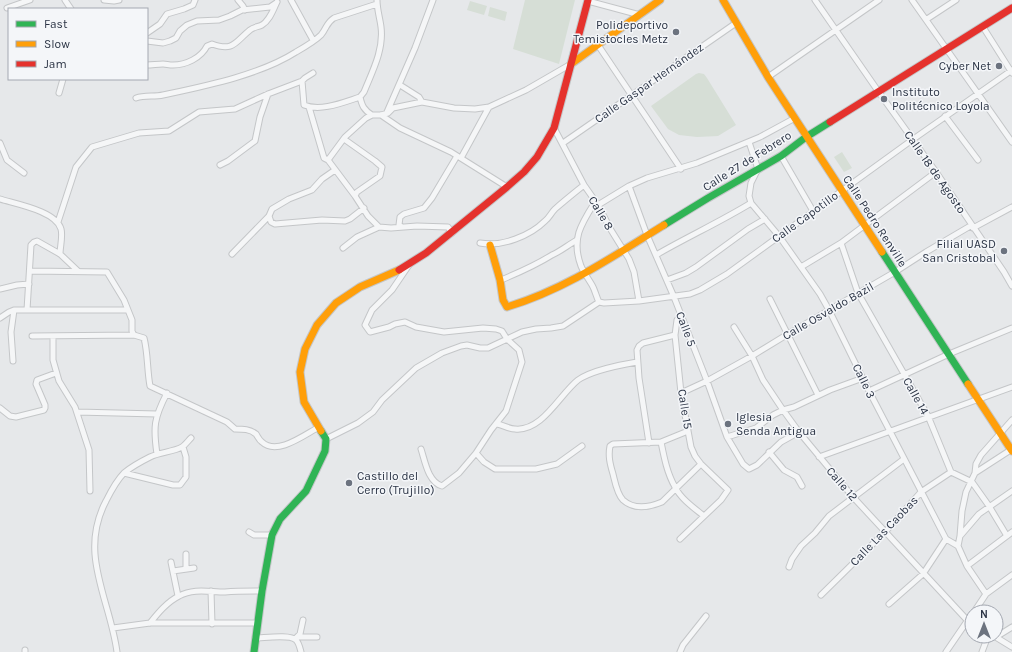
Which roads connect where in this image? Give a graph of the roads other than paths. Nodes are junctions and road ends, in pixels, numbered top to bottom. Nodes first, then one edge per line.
1 (30, 0) edge
2 (104, 0) edge
3 (119, 0) edge
4 (195, 0) edge
5 (238, 0) edge
6 (291, 0) edge
7 (434, 0) edge
8 (588, 0) edge
9 (660, 0) edge
10 (723, 0) edge
11 (815, 0) edge
12 (879, 0) edge
13 (912, 0) edge
14 (956, 0) edge
15 (278, 1) edge
16 (377, 2) edge
17 (7, 8) dead end
18 (1012, 8) edge
19 (245, 10) junction
20 (640, 15) junction
21 (927, 19) junction
22 (736, 23) junction
23 (983, 27) junction
24 (836, 29) junction
25 (148, 32) edge
26 (313, 40) junction
27 (148, 41) edge
28 (598, 45) junction
29 (948, 49) junction
30 (571, 64) junction
31 (148, 65) edge
32 (1012, 71) edge
33 (313, 73) dead end
34 (768, 77) junction
35 (63, 80) edge
36 (302, 81) junction
37 (400, 85) junction
38 (878, 91) junction
39 (59, 93) dead end
40 (978, 93) junction
41 (268, 94) junction
42 (631, 96) junction
43 (360, 97) junction
44 (136, 98) dead end
45 (422, 102) junction
46 (490, 107) junction
47 (309, 108) junction
48 (384, 114) junction
49 (372, 115) junction
50 (945, 116) junction
51 (795, 118) junction
52 (554, 128) junction
53 (806, 137) junction
54 (344, 139) junction
55 (912, 140) junction
56 (749, 142) junction
57 (1012, 142) edge
58 (0, 143) edge
59 (563, 144) junction
60 (781, 156) junction
61 (459, 157) junction
62 (328, 160) junction
63 (978, 160) dead end
64 (220, 165) dead end
65 (681, 169) junction
66 (758, 169) junction
67 (335, 170) junction
68 (936, 172) junction
69 (24, 173) dead end
70 (584, 185) junction
71 (630, 186) junction
72 (507, 187) junction
73 (842, 190) junction
74 (355, 196) junction
75 (0, 199) edge
76 (596, 203) junction
77 (751, 203) junction
78 (1012, 207) edge
79 (364, 208) junction
80 (813, 211) junction
81 (269, 216) junction
82 (765, 219) junction
83 (58, 222) junction
84 (865, 224) junction
85 (379, 227) junction
86 (402, 227) junction
87 (972, 227) junction
88 (452, 233) junction
89 (647, 235) junction
90 (779, 236) junction
91 (577, 240) junction
92 (480, 243) dead end
93 (841, 243) junction
94 (490, 245) junction
95 (343, 248) dead end
96 (622, 250) junction
97 (60, 254) junction
98 (232, 254) dead end
99 (656, 255) junction
100 (411, 263) junction
101 (800, 267) junction
102 (30, 271) junction
103 (78, 271) junction
104 (895, 272) junction
105 (585, 274) junction
106 (501, 280) junction
107 (667, 280) junction
108 (29, 284) junction
109 (1012, 286) edge
110 (0, 289) edge
111 (858, 293) junction
112 (674, 297) junction
113 (770, 299) dead end
114 (639, 301) junction
115 (599, 302) junction
116 (14, 310) junction
117 (27, 310) junction
118 (127, 310) junction
119 (829, 310) junction
120 (681, 316) junction
121 (0, 318) edge
122 (734, 327) dead end
123 (1012, 328) edge
124 (788, 334) junction
125 (134, 335) junction
126 (675, 335) junction
127 (32, 336) dead end
128 (53, 336) junction
129 (507, 339) junction
130 (949, 354) junction
131 (752, 356) junction
132 (13, 361) dead end
133 (637, 362) junction
134 (56, 373) junction
135 (904, 374) junction
136 (863, 378) junction
137 (707, 381) junction
138 (1012, 387) edge
139 (869, 391) junction
140 (167, 393) junction
141 (681, 393) junction
142 (818, 395) junction
143 (978, 399) junction
144 (0, 408) edge
145 (783, 410) junction
146 (77, 412) junction
147 (157, 414) junction
148 (928, 416) junction
149 (1012, 420) edge
150 (497, 424) junction
151 (319, 426) junction
152 (890, 430) junction
153 (688, 431) junction
154 (799, 432) junction
155 (1000, 433) junction
156 (727, 437) junction
157 (191, 438) dead end
158 (326, 439) junction
159 (661, 442) junction
160 (649, 443) junction
161 (582, 446) dead end
162 (183, 447) junction
163 (421, 448) dead end
164 (1012, 450) edge
165 (769, 452) junction
166 (476, 453) junction
167 (157, 454) junction
168 (819, 456) junction
169 (904, 459) junction
170 (701, 464) junction
171 (951, 472) junction
172 (124, 473) junction
173 (975, 473) junction
174 (972, 482) junction
175 (802, 486) dead end
176 (675, 488) junction
177 (90, 491) dead end
178 (1012, 491) edge
179 (921, 492) junction
180 (853, 497) junction
181 (989, 506) junction
182 (704, 516) junction
183 (886, 531) junction
184 (249, 532) dead end
185 (1012, 532) edge
186 (272, 535) junction
187 (960, 536) junction
188 (1007, 536) junction
189 (946, 539) junction
190 (680, 540) dead end
191 (958, 546) junction
192 (186, 554) dead end
193 (171, 562) dead end
194 (967, 566) junction
195 (789, 567) dead end
196 (194, 568) dead end
197 (186, 569) junction
198 (173, 571) junction
199 (923, 574) junction
200 (1012, 575) edge
201 (211, 591) junction
202 (262, 591) junction
203 (986, 594) junction
204 (178, 596) junction
205 (821, 596) dead end
206 (889, 604) dead end
207 (979, 604) edge
208 (706, 616) dead end
209 (964, 616) edge
210 (303, 620) dead end
211 (150, 623) junction
212 (258, 623) junction
213 (212, 624) junction
214 (113, 628) junction
215 (964, 630) edge
216 (317, 637) dead end
217 (255, 638) junction
218 (296, 638) junction
219 (117, 652) edge
220 (254, 652) edge
221 (301, 652) edge
222 (680, 652) edge
223 (946, 652) edge

1 - 17 street
2 - 3 street
4 - 25 street
5 - 19 street
6 - 26 street
7 - 37 street
8 - 20 street
8 - 30 street
9 - 20 street
10 - 22 street, Calle Pedro Renville
11 - 24 street, Calle 18 de Agosto
12 - 24 street
13 - 21 street
14 - 21 street
15 - 19 street
15 - 31 street
16 - 26 street
16 - 43 street
18 - 23 street, Calle 27 de Febrero
19 - 27 street
20 - 28 street
21 - 29 street
22 - 34 street, Calle Pedro Renville
22 - 42 street, Calle Gaspar Hernández
23 - 29 street, Calle 27 de Febrero
23 - 32 street
24 - 34 street
24 - 38 street, Calle 18 de Agosto
26 - 44 street
28 - 30 street
28 - 42 street
29 - 38 street, Calle 27 de Febrero
29 - 40 street
30 - 46 street
30 - 52 street
32 - 40 street, Calle Capotillo
33 - 36 street
34 - 51 street, Calle Pedro Renville
35 - 39 street
36 - 41 street
36 - 47 street
37 - 45 street
37 - 48 street
38 - 53 street, Calle 27 de Febrero
38 - 55 street, Calle 18 de Agosto
40 - 50 street, Calle Capotillo
40 - 57 street
41 - 64 street
41 - 83 street
42 - 59 street, Calle Gaspar Hernández
42 - 65 street
43 - 47 street
43 - 49 street
45 - 46 street
45 - 48 street
46 - 61 street
47 - 62 street
48 - 49 street
48 - 61 street
49 - 54 street
50 - 55 street, Calle Capotillo
50 - 63 street
51 - 53 street, Calle Pedro Renville
51 - 56 street
52 - 59 street, Calle 8
52 - 72 street
53 - 60 street, Calle 27 de Febrero
53 - 73 street, Calle Pedro Renville
54 - 62 street
54 - 74 street
55 - 68 street, Calle 18 de Agosto
55 - 73 street, Calle Capotillo
56 - 65 street
56 - 66 street
58 - 69 street
59 - 70 street, Calle 8
60 - 66 street, Calle 27 de Febrero
60 - 80 street
61 - 72 street
61 - 86 street
62 - 67 street
65 - 71 street
66 - 77 street
66 - 89 street, Calle 27 de Febrero
67 - 74 street
67 - 81 street
68 - 84 street
68 - 87 street, Calle 18 de Agosto
70 - 76 street, Calle 8
70 - 94 street
71 - 76 street
71 - 89 street, Calle 5
72 - 88 street
73 - 80 street, Calle Capotillo
73 - 84 street, Calle Pedro Renville
74 - 79 street
75 - 83 street
76 - 91 street
76 - 96 street, Calle 8
77 - 82 street, Calle 3
77 - 99 street
78 - 87 street, Calle Osvaldo Bazil
79 - 81 street
79 - 85 street
80 - 90 street, Calle Capotillo
81 - 98 street
82 - 90 street, Calle 3
82 - 107 street
83 - 97 street
84 - 93 street
84 - 104 street, Calle Pedro Renville
85 - 86 street
85 - 95 street
86 - 88 street
87 - 104 street, Calle Osvaldo Bazil
87 - 109 street, Calle 18 de Agosto
88 - 100 street
89 - 96 street, Calle 27 de Febrero
89 - 99 street, Calle 5
90 - 101 street, Calle 3
90 - 112 street, Calle Capotillo
91 - 105 street
91 - 106 street
92 - 94 street
93 - 101 street
93 - 111 street, Calle 14
94 - 106 street
96 - 105 street, Calle 27 de Febrero
96 - 114 street, Calle 8
97 - 102 street
97 - 103 street
99 - 107 street, Calle 5
100 - 129 street
100 - 151 street
101 - 119 street, Calle 3
102 - 103 street
102 - 108 street
103 - 118 street
104 - 111 street, Calle Osvaldo Bazil
104 - 130 street, Calle Pedro Renville
105 - 106 street, Calle 27 de Febrero
105 - 115 street
107 - 112 street, Calle 5
108 - 110 street
108 - 117 street
111 - 119 street, Calle Osvaldo Bazil
111 - 135 street, Calle 14
112 - 114 street, Calle Capotillo
112 - 120 street, Calle 5
113 - 124 street
114 - 115 street, Calle Capotillo
115 - 129 street
116 - 117 street
116 - 121 street
116 - 132 street
117 - 118 street
118 - 125 street
119 - 124 street, Calle Osvaldo Bazil
119 - 136 street, Calle 3
120 - 126 street, Calle 15
120 - 137 street, Calle 5
122 - 131 street, Calle 12
123 - 130 street
124 - 131 street, Calle Osvaldo Bazil
124 - 142 street
125 - 128 street
125 - 140 street
126 - 133 street
126 - 141 street, Calle 15
127 - 128 street
128 - 134 street
129 - 150 street
129 - 158 street
130 - 135 street
130 - 143 street, Calle Pedro Renville
131 - 137 street, Calle Osvaldo Bazil
131 - 145 street, Calle 12
133 - 150 street
133 - 160 street
134 - 144 street
134 - 146 street
135 - 139 street
135 - 148 street, Calle 14
136 - 139 street, Calle 3
136 - 142 street
137 - 141 street, Calle Osvaldo Bazil
137 - 156 street, Calle 5
138 - 143 street
139 - 152 street, Calle 3
140 - 147 street
140 - 151 street
141 - 153 street, Calle 15
142 - 145 street
143 - 148 street
143 - 155 street, Calle Pedro Renville
145 - 154 street, Calle 12
145 - 156 street
146 - 147 street
146 - 177 street
147 - 167 street
148 - 152 street
148 - 171 street, Calle 14
149 - 155 street
150 - 166 street
151 - 158 street
152 - 168 street
152 - 169 street, Calle 3
153 - 159 street
153 - 170 street, Calle 15
154 - 165 street
154 - 168 street, Calle 12
155 - 164 street, Calle Pedro Renville
155 - 173 street
156 - 165 street, Calle 5
157 - 162 street
158 - 186 street
159 - 160 street
159 - 176 street
160 - 176 street
161 - 166 street
162 - 167 street
162 - 172 street
163 - 166 street
164 - 173 street
165 - 175 street
167 - 172 street
168 - 180 street, Calle 12
169 - 179 street, Calle 3
169 - 180 street
170 - 176 street
170 - 182 street, Calle 15
171 - 174 street
171 - 179 street, Calle Las Caobas
172 - 214 street
173 - 174 street
174 - 181 street
174 - 187 street
176 - 182 street
178 - 181 street
179 - 183 street, Calle Las Caobas
179 - 189 street, Calle 3
180 - 183 street, Calle 12
180 - 195 street
181 - 187 street
181 - 188 street
182 - 190 street
183 - 199 street, Calle 12
183 - 205 street, Calle Las Caobas
184 - 186 street
185 - 188 street
186 - 202 street
187 - 191 street
188 - 194 street
189 - 191 street
189 - 199 street
191 - 194 street
192 - 197 street
193 - 198 street
194 - 203 street
196 - 197 street
197 - 198 street
198 - 204 street
199 - 206 street
199 - 209 street, Calle 12
200 - 203 street
201 - 202 street
201 - 204 street
201 - 213 street
202 - 212 street
203 - 207 street
204 - 211 street
208 - 222 street
210 - 218 street
211 - 213 street
211 - 214 street
212 - 213 street
212 - 217 street
214 - 219 street
215 - 223 street
216 - 218 street
217 - 218 street
217 - 220 street
218 - 221 street

